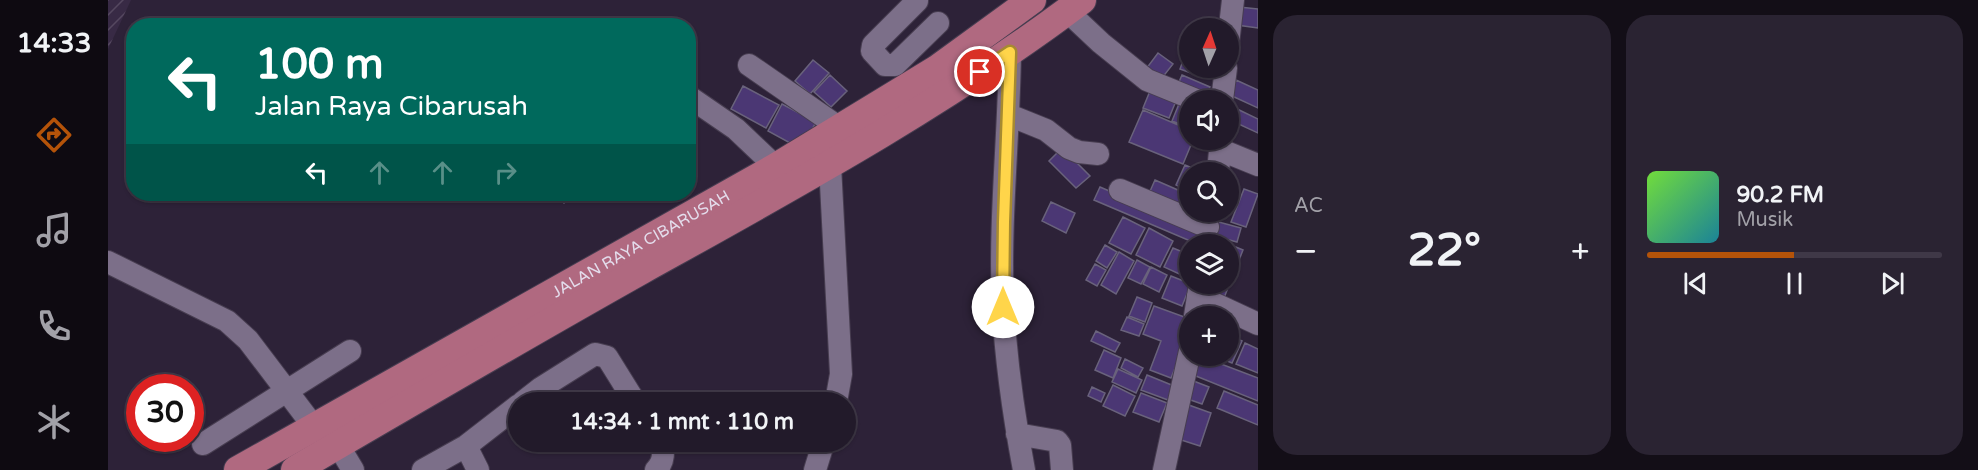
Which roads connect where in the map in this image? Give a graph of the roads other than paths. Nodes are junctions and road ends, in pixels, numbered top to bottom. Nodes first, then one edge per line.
1 (917, 0) edge
2 (1032, 0) edge
3 (1233, 0) edge
4 (1074, 6) edge
5 (1231, 18) edge
6 (938, 22) junction
7 (991, 30) junction
8 (964, 50) junction
9 (1010, 52) junction
10 (748, 64) dead end
11 (1179, 93) edge
12 (696, 102) edge
13 (1009, 115) junction
14 (840, 128) junction
15 (1230, 150) edge
16 (1098, 154) dead end
17 (830, 165) junction
18 (1258, 165) edge
19 (776, 167) junction
20 (1120, 190) dead end
21 (1208, 228) edge
22 (108, 262) edge
23 (1198, 299) edge
24 (1258, 324) edge
25 (350, 351) dead end
26 (1187, 366) edge
27 (287, 391) junction
28 (536, 392) edge
29 (629, 392) edge
30 (838, 392) edge
31 (508, 414) edge
32 (314, 427) junction
33 (1017, 434) junction
34 (204, 443) edge
35 (338, 445) junction
36 (466, 446) junction
37 (662, 452) edge
38 (821, 452) edge
39 (238, 470) edge
40 (295, 470) edge
41 (353, 470) edge
42 (423, 470) edge
43 (478, 470) edge
44 (656, 470) edge
45 (815, 470) edge
46 (1024, 470) edge
47 (1062, 470) edge
48 (1164, 470) edge

1 - 6 street
1 - 6 street
2 - 7 main road, JALAN RAYA CIBARUSAH
3 - 5 street
4 - 9 main road, JALAN RAYA CIBARUSAH
4 - 11 street
6 - 8 street
7 - 8 main road, JALAN RAYA CIBARUSAH
7 - 9 main road
8 - 14 main road, JALAN RAYA CIBARUSAH
9 - 13 street
9 - 17 main road, JALAN RAYA CIBARUSAH
10 - 14 street
12 - 19 street
13 - 16 street
13 - 33 street
14 - 19 main road, JALAN RAYA CIBARUSAH
15 - 18 street
17 - 30 street
17 - 35 main road, JALAN RAYA CIBARUSAH
19 - 32 main road, JALAN RAYA CIBARUSAH
20 - 21 street
22 - 27 street
23 - 24 street
25 - 27 street
26 - 48 street
27 - 32 street
27 - 34 street
28 - 29 street
31 - 36 street
32 - 39 main road, JALAN RAYA CIBARUSAH
33 - 46 street
33 - 47 street
35 - 40 main road, JALAN RAYA CIBARUSAH
35 - 41 street
36 - 42 street
36 - 43 street
37 - 44 street
38 - 45 street

